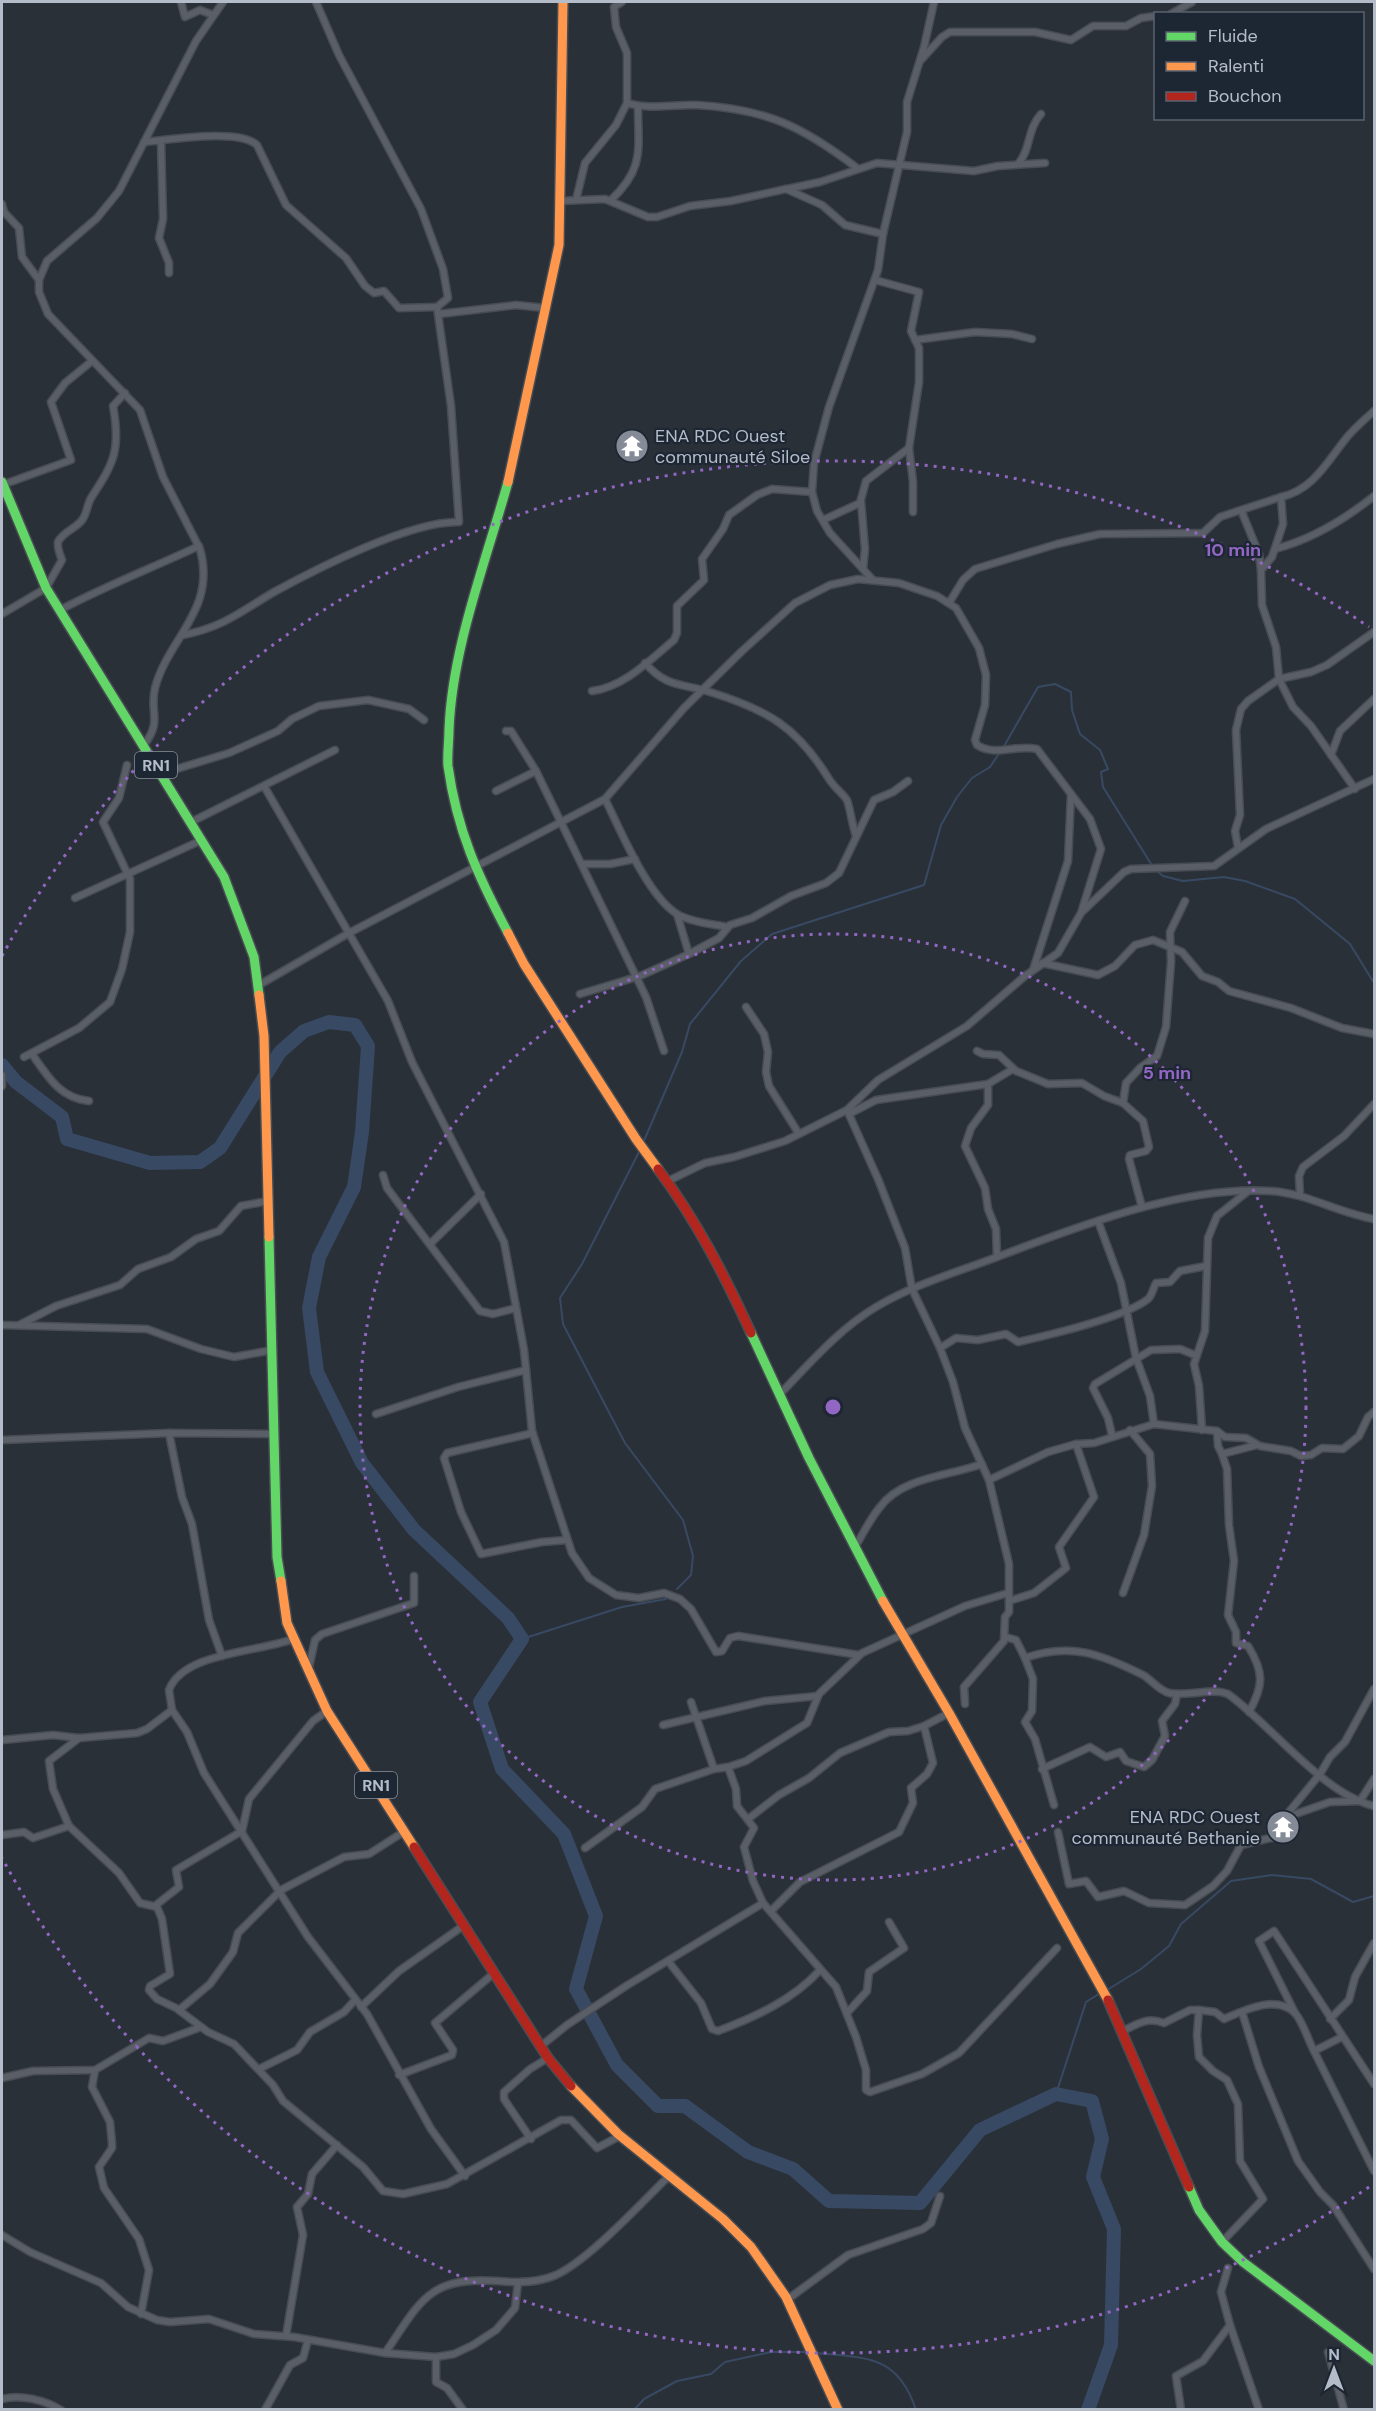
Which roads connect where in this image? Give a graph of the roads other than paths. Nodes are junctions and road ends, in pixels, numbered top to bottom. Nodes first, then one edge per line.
1 (182, 2) edge
2 (223, 2) edge
3 (316, 2) edge
4 (563, 2) edge
5 (622, 2) edge
6 (934, 2) edge
7 (1192, 2) edge
8 (1174, 12) edge
9 (213, 15) junction
10 (1154, 16) edge
11 (920, 61) junction
12 (627, 104) junction
13 (638, 107) junction
14 (1041, 114) dead end
15 (162, 141) junction
16 (144, 142) junction
17 (1045, 163) dead end
18 (1018, 164) junction
19 (900, 166) junction
20 (857, 168) junction
21 (786, 189) junction
22 (576, 200) junction
23 (611, 200) junction
24 (560, 201) junction
25 (2, 204) edge
26 (883, 234) junction
27 (169, 273) dead end
28 (39, 280) junction
29 (875, 280) junction
30 (545, 308) junction
31 (438, 310) junction
32 (1032, 339) dead end
33 (915, 340) junction
34 (92, 361) junction
35 (124, 393) junction
36 (1374, 411) edge
37 (909, 448) junction
38 (2, 483) edge
39 (812, 492) junction
40 (1281, 497) junction
41 (1374, 498) edge
42 (861, 501) junction
43 (1241, 510) junction
44 (913, 512) dead end
45 (823, 520) junction
46 (199, 546) junction
47 (1275, 549) junction
48 (863, 569) junction
49 (1261, 570) junction
50 (872, 580) junction
51 (46, 588) junction
52 (949, 603) junction
53 (59, 611) junction
54 (2, 614) edge
55 (1374, 632) edge
56 (183, 635) junction
57 (645, 663) junction
58 (1279, 679) junction
59 (702, 690) junction
60 (592, 691) dead end
61 (1374, 699) edge
62 (424, 720) dead end
63 (506, 730) dead end
64 (144, 745) junction
65 (335, 750) dead end
66 (1331, 755) junction
67 (127, 765) dead end
68 (536, 771) junction
69 (160, 774) junction
70 (1374, 779) edge
71 (908, 780) dead end
72 (264, 786) junction
73 (1355, 789) junction
74 (496, 791) dead end
75 (1071, 793) junction
76 (605, 799) junction
77 (562, 821) junction
78 (191, 822) junction
79 (856, 836) junction
80 (203, 839) junction
81 (1238, 847) junction
82 (635, 859) junction
83 (582, 864) junction
84 (474, 867) junction
85 (128, 872) junction
86 (75, 898) dead end
87 (1185, 901) dead end
88 (1081, 913) junction
89 (677, 914) junction
90 (727, 927) junction
91 (349, 933) junction
92 (1170, 946) junction
93 (689, 954) junction
94 (1042, 963) junction
95 (1033, 970) junction
96 (635, 977) junction
97 (259, 985) junction
98 (580, 994) dead end
99 (746, 1007) dead end
100 (1374, 1034) edge
101 (664, 1051) dead end
102 (977, 1051) dead end
103 (32, 1054) junction
104 (24, 1057) dead end
105 (1013, 1069) junction
106 (2, 1075) edge
107 (988, 1084) junction
108 (2, 1086) edge
109 (89, 1101) dead end
110 (1123, 1103) junction
111 (1374, 1104) edge
112 (848, 1112) junction
113 (799, 1134) junction
114 (383, 1175) dead end
115 (668, 1181) junction
116 (1249, 1191) junction
117 (481, 1194) junction
118 (1300, 1195) junction
119 (268, 1201) junction
120 (1142, 1208) junction
121 (1374, 1219) edge
122 (1098, 1221) junction
123 (430, 1245) junction
124 (997, 1257) junction
125 (1206, 1266) junction
126 (912, 1288) junction
127 (516, 1308) junction
128 (1128, 1309) junction
129 (19, 1325) junction
130 (2, 1326) edge
131 (940, 1348) junction
132 (274, 1350) junction
133 (1195, 1355) junction
134 (1136, 1358) junction
135 (526, 1370) junction
136 (779, 1395) junction
137 (1374, 1413) edge
138 (376, 1414) dead end
139 (1154, 1424) junction
140 (1202, 1430) junction
141 (1130, 1431) junction
142 (1217, 1431) junction
143 (169, 1433) junction
144 (533, 1433) junction
145 (274, 1434) junction
146 (1112, 1436) junction
147 (2, 1440) edge
148 (1076, 1444) junction
149 (1257, 1445) junction
150 (1222, 1454) junction
151 (982, 1464) junction
152 (989, 1480) junction
153 (567, 1540) junction
154 (855, 1547) junction
155 (414, 1576) dead end
156 (1123, 1593) dead end
157 (1009, 1597) junction
158 (903, 1633) junction
159 (1005, 1637) junction
160 (293, 1639) junction
161 (860, 1655) junction
162 (222, 1656) junction
163 (1025, 1658) junction
164 (309, 1673) junction
165 (1374, 1689) edge
166 (1176, 1694) junction
167 (818, 1696) junction
168 (691, 1702) dead end
169 (965, 1704) dead end
170 (172, 1710) junction
171 (327, 1711) junction
172 (1249, 1712) junction
173 (949, 1713) junction
174 (695, 1717) junction
175 (663, 1725) dead end
176 (924, 1726) junction
177 (80, 1738) junction
178 (2, 1740) edge
179 (728, 1767) junction
180 (714, 1769) junction
181 (1042, 1769) junction
182 (1320, 1774) junction
183 (1374, 1779) edge
184 (1360, 1801) junction
185 (1053, 1805) dead end
186 (1374, 1806) edge
187 (1284, 1818) junction
188 (748, 1819) junction
189 (69, 1826) junction
190 (242, 1831) junction
191 (405, 1831) junction
192 (1058, 1832) dead end
193 (2, 1835) edge
194 (585, 1848) dead end
195 (280, 1890) junction
196 (763, 1903) junction
197 (156, 1905) junction
198 (771, 1911) junction
199 (889, 1922) dead end
200 (464, 1926) junction
201 (1374, 1943) edge
202 (1057, 1948) dead end
203 (668, 1961) junction
204 (820, 1970) junction
205 (494, 1974) junction
206 (355, 2000) junction
207 (361, 2007) junction
208 (179, 2010) junction
209 (1199, 2010) junction
210 (1242, 2012) junction
211 (847, 2013) junction
212 (1295, 2013) junction
213 (1330, 2019) junction
214 (201, 2027) junction
215 (1123, 2031) junction
216 (1342, 2037) junction
217 (540, 2046) junction
218 (1314, 2051) junction
219 (549, 2058) junction
220 (259, 2069) junction
221 (95, 2070) junction
222 (399, 2075) junction
223 (2, 2078) edge
224 (1374, 2084) edge
225 (621, 2136) junction
226 (531, 2139) junction
227 (337, 2145) junction
228 (1374, 2171) edge
229 (465, 2176) junction
230 (670, 2176) junction
231 (940, 2196) dead end
232 (2, 2235) edge
233 (1222, 2242) junction
234 (1228, 2268) dead end
235 (1374, 2269) edge
236 (518, 2283) junction
237 (787, 2300) junction
238 (141, 2314) junction
239 (1230, 2325) junction
240 (286, 2336) junction
241 (308, 2340) junction
242 (1328, 2352) dead end
243 (385, 2353) junction
244 (436, 2357) junction
245 (1374, 2361) edge
246 (2, 2399) edge
247 (61, 2409) edge
248 (265, 2409) edge
249 (463, 2409) edge
250 (838, 2409) edge
251 (1182, 2409) edge
252 (1259, 2409) edge
253 (1344, 2409) edge

1 - 9 street
2 - 9 street
3 - 31 street
4 - 24 main road
5 - 12 street
6 - 11 street
7 - 8 street
9 - 16 street
10 - 11 street
11 - 19 street
12 - 13 street
12 - 22 street
13 - 20 street
13 - 23 street
14 - 18 street
15 - 16 street
15 - 27 street
15 - 31 street
16 - 28 street
17 - 18 street
18 - 19 street
19 - 20 street
19 - 26 street
20 - 21 street
21 - 23 street
21 - 26 street
22 - 23 street
22 - 24 street
24 - 30 main road
25 - 28 street
26 - 29 street
28 - 34 street
29 - 33 street
29 - 39 street
30 - 31 street
30 - 84 main road
31 - 56 street
32 - 33 street
33 - 37 street
34 - 35 street
34 - 38 street
35 - 46 street
35 - 51 street
36 - 40 street
37 - 42 street
37 - 44 street
38 - 51 main road, RN1
39 - 45 street
39 - 57 street
40 - 43 street
40 - 47 street
41 - 47 street
42 - 45 street
42 - 48 street
43 - 49 street
43 - 52 street
45 - 48 street
46 - 53 street
46 - 56 street
47 - 49 street
48 - 50 street
49 - 58 street
50 - 52 street
50 - 59 street
51 - 53 main road, RN1
51 - 54 street
52 - 75 street
53 - 64 main road, RN1
55 - 58 street
56 - 64 street
57 - 59 street
57 - 60 street
58 - 66 street
58 - 81 street
59 - 76 street
59 - 79 street
61 - 66 street
62 - 69 street
63 - 68 street
64 - 69 main road, RN1
65 - 72 street
66 - 73 street
67 - 85 street
68 - 74 street
68 - 77 street
69 - 78 main road, RN1
70 - 73 street
71 - 79 street
72 - 78 street
72 - 91 street
73 - 81 street
75 - 88 street
75 - 95 street
76 - 77 street
76 - 82 street
77 - 83 street
77 - 84 street
78 - 80 main road, RN1
79 - 90 street
80 - 85 street
80 - 97 main road, RN1
81 - 88 street
82 - 83 street
82 - 89 street
83 - 96 street
84 - 91 street
84 - 115 main road
85 - 86 street
85 - 103 street
87 - 92 street
88 - 94 street
89 - 90 street
89 - 93 street
90 - 93 street
91 - 97 street
91 - 117 street
92 - 94 street
92 - 100 street
92 - 110 street
93 - 96 street
94 - 95 street
95 - 112 street
96 - 98 street
96 - 101 street
97 - 119 main road, RN1
99 - 113 street
102 - 105 street
103 - 104 street
103 - 109 street
105 - 107 street
105 - 110 street
106 - 108 street
107 - 112 street
107 - 124 street
110 - 120 street
111 - 118 street
112 - 113 street
112 - 126 street
113 - 115 street
114 - 123 street
115 - 136 main road
116 - 118 street
116 - 120 street
116 - 125 street
117 - 123 street
117 - 127 street
118 - 121 street
119 - 129 street
119 - 132 main road, RN1
120 - 122 street
122 - 124 street
122 - 128 street
123 - 127 street
124 - 126 street
125 - 128 street
125 - 133 street
126 - 131 street
126 - 136 street
127 - 135 street
128 - 131 street
128 - 134 street
129 - 130 street
129 - 132 street
131 - 151 street
132 - 145 main road, RN1
133 - 134 street
133 - 140 street
134 - 139 street
134 - 146 street
135 - 138 street
135 - 144 street
136 - 154 main road
137 - 149 street
139 - 140 street
139 - 141 street
140 - 142 street
141 - 146 street
141 - 156 street
142 - 149 street
142 - 150 street
143 - 145 street
143 - 147 street
143 - 162 street
144 - 153 street
144 - 153 street
145 - 160 main road, RN1
146 - 148 street
148 - 152 street
148 - 157 street
149 - 150 street
150 - 172 street
151 - 152 street
151 - 154 street
152 - 157 street
153 - 161 street
154 - 158 main road
155 - 164 street
157 - 158 street
157 - 159 street
158 - 161 street
158 - 173 main road
159 - 163 street
159 - 169 street
160 - 162 street
160 - 164 main road, RN1
161 - 167 street
162 - 170 street
163 - 166 street
163 - 181 street
164 - 171 main road, RN1
165 - 182 street
166 - 172 street
166 - 181 street
167 - 174 street
167 - 179 street
168 - 174 street
170 - 177 street
170 - 190 street
171 - 190 street
171 - 191 main road, RN1
172 - 182 street
173 - 176 street
173 - 215 main road
174 - 175 street
174 - 180 street
176 - 188 street
176 - 198 street
177 - 178 street
177 - 189 street
179 - 180 street
179 - 188 street
180 - 194 street
181 - 185 street
182 - 184 street
182 - 187 street
183 - 184 street
184 - 186 street
184 - 187 street
187 - 192 street
188 - 196 street
189 - 193 street
189 - 197 street
190 - 195 street
190 - 197 street
191 - 195 street
191 - 200 main road, RN1
195 - 206 street
195 - 208 street
196 - 198 street
196 - 203 street
197 - 208 street
198 - 204 street
199 - 211 street
200 - 205 main road, RN1
200 - 207 street
201 - 213 street
202 - 211 street
203 - 204 street
203 - 217 street
204 - 211 street
205 - 217 main road, RN1
205 - 222 street
206 - 207 street
206 - 220 street
207 - 222 street
208 - 214 street
209 - 210 street
209 - 215 street
209 - 233 street
210 - 212 street
210 - 235 street
212 - 213 street
212 - 218 street
213 - 216 street
214 - 220 street
214 - 221 street
215 - 233 main road
216 - 218 street
216 - 224 street
217 - 219 main road, RN1
218 - 228 street
219 - 225 main road, RN1
219 - 226 street
220 - 227 street
221 - 223 street
221 - 238 street
222 - 229 street
225 - 226 street
225 - 230 main road, RN1
226 - 229 street
227 - 229 street
227 - 240 street
230 - 236 street
230 - 237 main road, RN1
231 - 237 street
232 - 238 street
233 - 245 main road
234 - 239 street
236 - 243 street
236 - 244 street
237 - 250 main road, RN1
238 - 240 street
239 - 251 street
239 - 252 street
240 - 241 street
241 - 243 street
241 - 248 street
242 - 253 street
243 - 244 street
244 - 249 street
246 - 247 street

